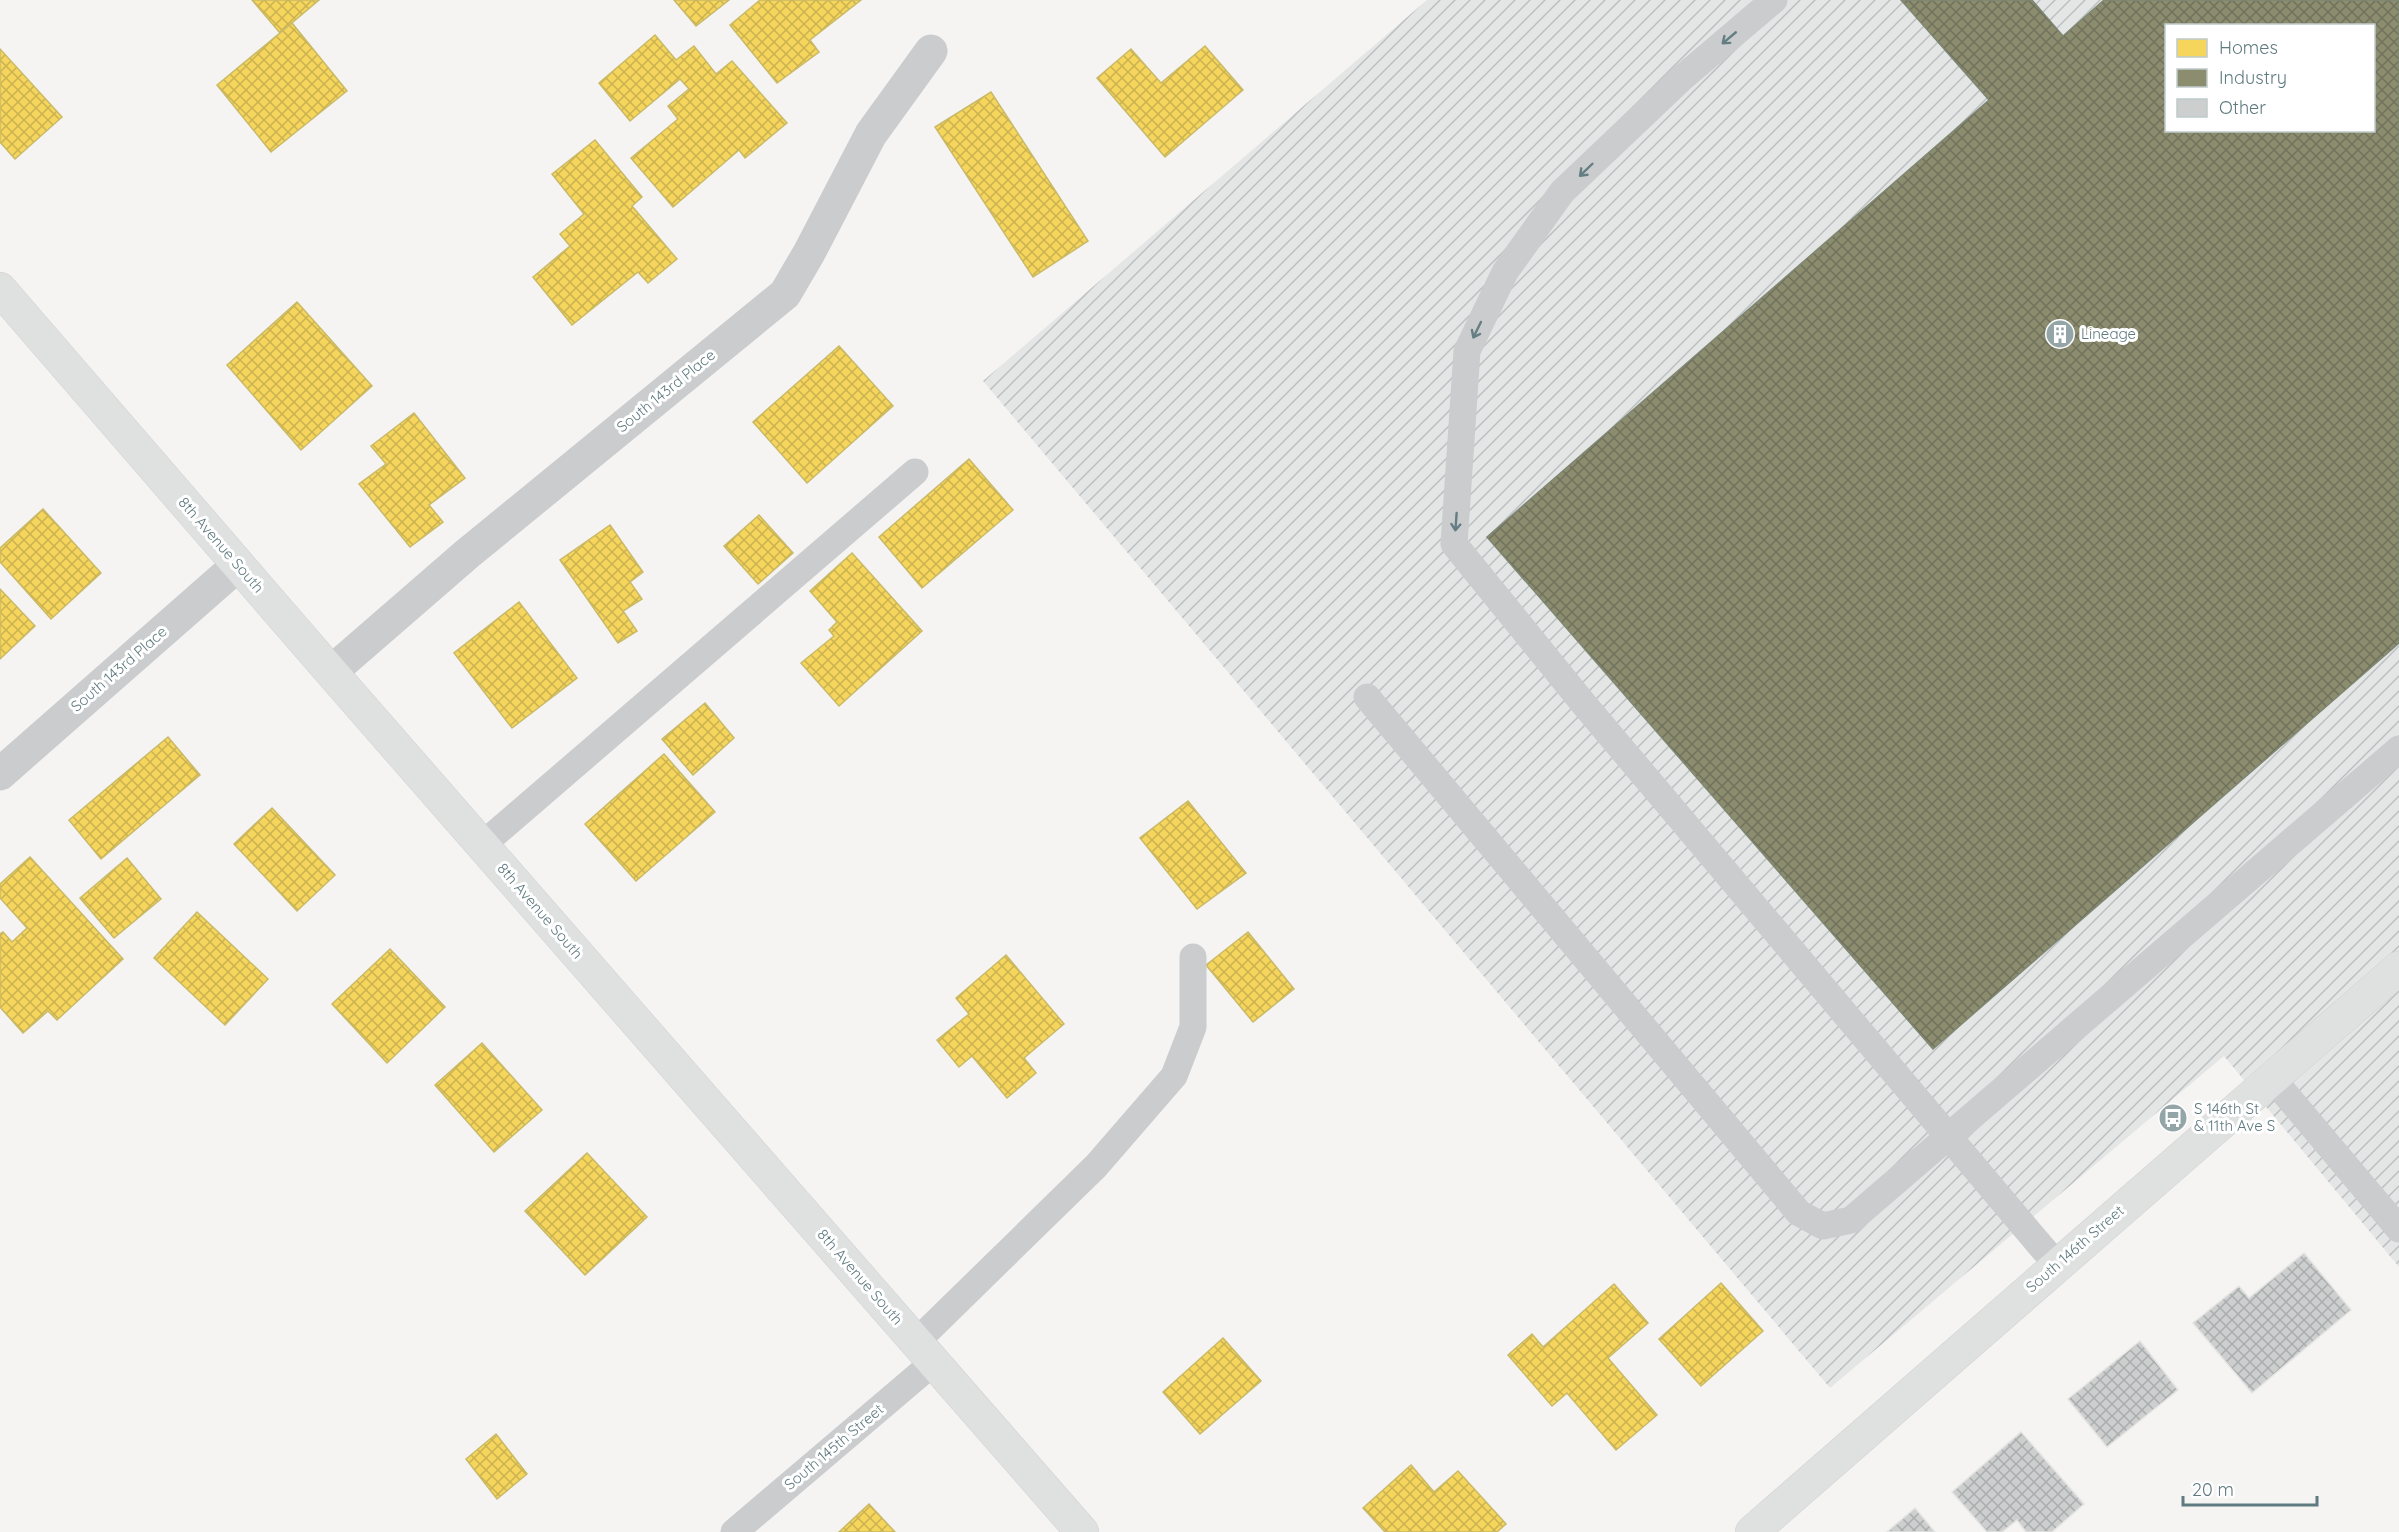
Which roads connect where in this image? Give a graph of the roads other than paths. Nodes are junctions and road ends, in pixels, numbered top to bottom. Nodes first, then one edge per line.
1 (1774, 0) edge
2 (931, 51) dead end
3 (0, 289) edge
4 (915, 472) dead end
5 (238, 565) junction
6 (331, 672) junction
7 (1367, 697) dead end
8 (2399, 749) edge
9 (0, 774) edge
10 (482, 845) junction
11 (1193, 957) dead end
12 (2399, 968) edge
13 (2272, 1078) junction
14 (1949, 1137) junction
15 (2399, 1230) edge
16 (2058, 1264) junction
17 (925, 1352) junction
18 (734, 1532) edge
19 (1082, 1532) edge
20 (1752, 1532) edge

1 -> 14 lane
2 - 6 street, South 143rd Place
3 - 5 street, 8th Avenue South
4 - 10 lane
5 - 6 street, 8th Avenue South
5 - 9 street, South 143rd Place
6 - 10 street, 8th Avenue South
7 - 14 lane
8 - 14 lane
10 - 17 street, 8th Avenue South
11 - 17 lane, South 145th Street
12 - 13 street, South 146th Street
13 - 15 lane
13 - 16 street, South 146th Street
14 - 16 lane
16 - 20 street, South 146th Street
17 - 18 lane, South 145th Street
17 - 19 street, 8th Avenue South

